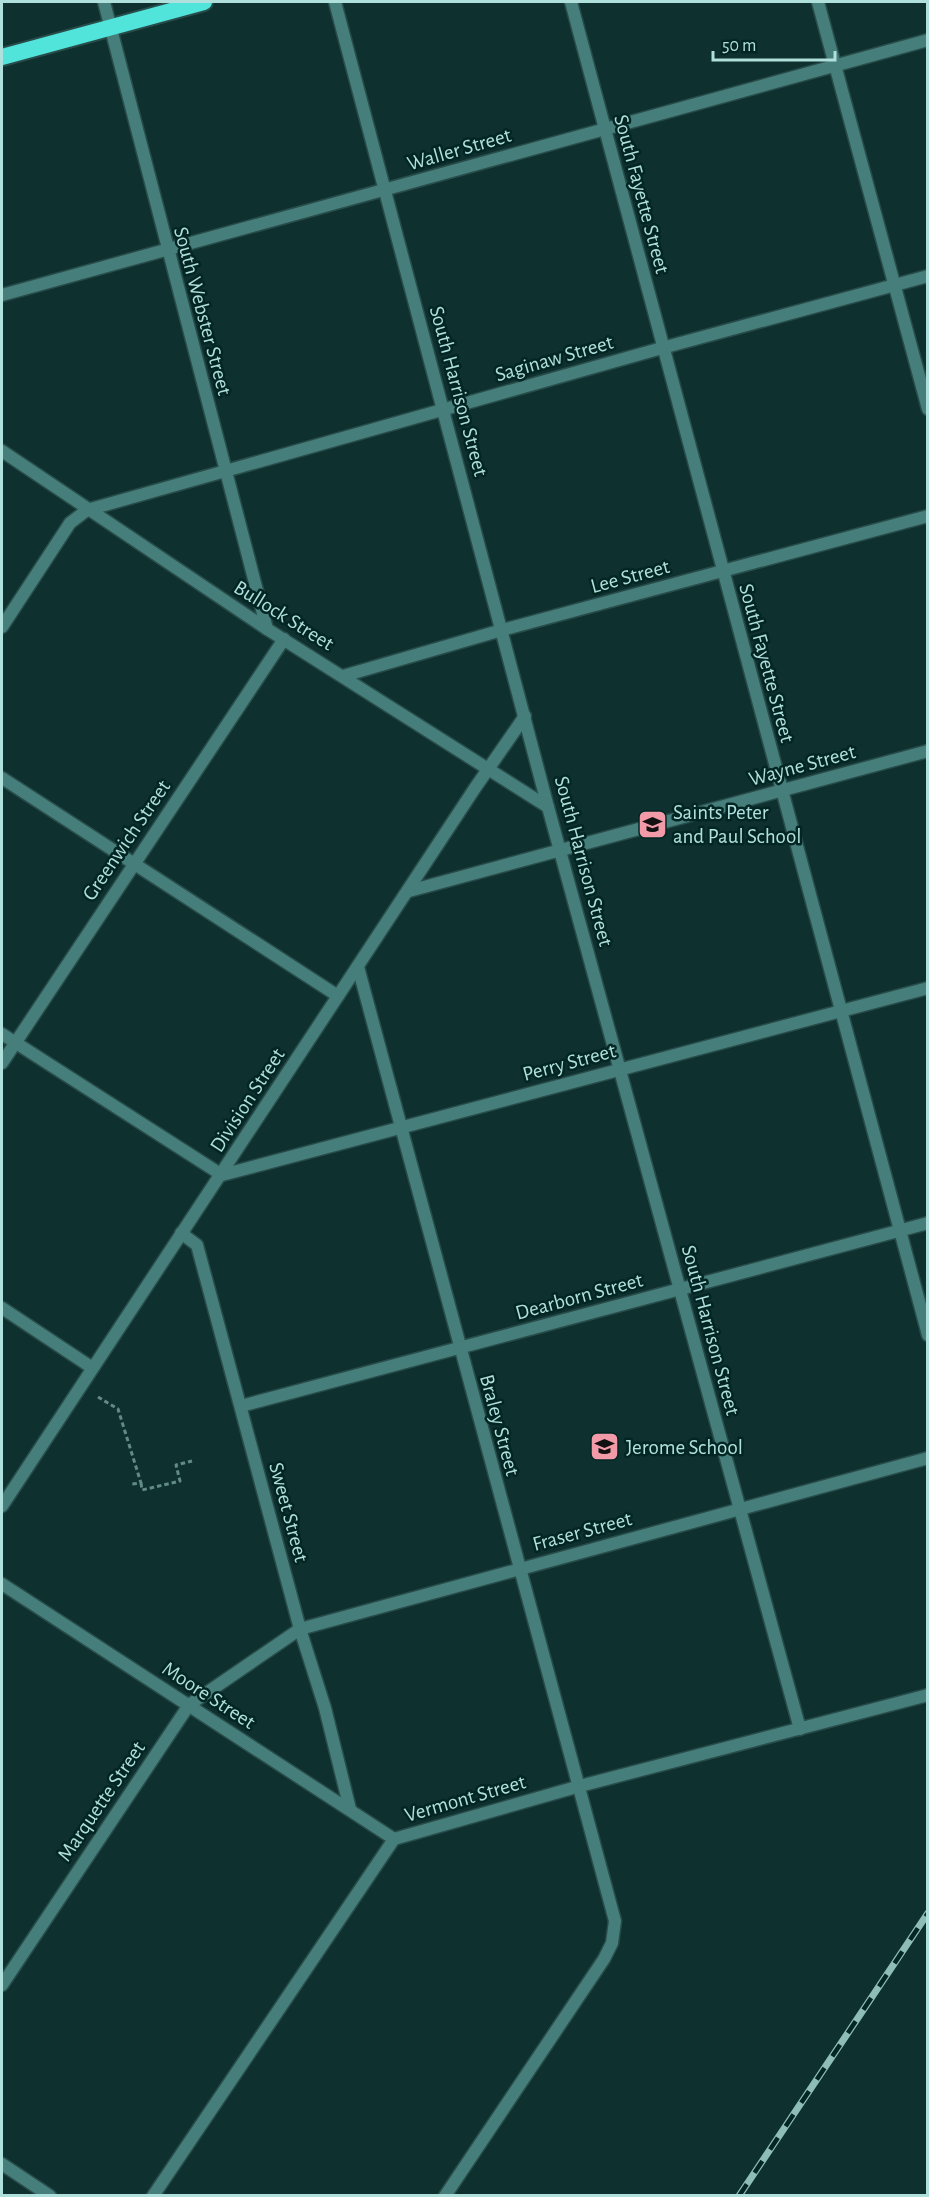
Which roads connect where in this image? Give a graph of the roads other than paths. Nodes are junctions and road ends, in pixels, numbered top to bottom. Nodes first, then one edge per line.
1 (104, 2) edge
2 (204, 2) edge
3 (335, 2) edge
4 (571, 2) edge
5 (818, 2) edge
6 (111, 27) junction
7 (927, 40) edge
8 (2, 57) edge
9 (835, 66) junction
10 (604, 128) junction
11 (386, 190) junction
12 (167, 248) junction
13 (927, 276) edge
14 (894, 285) junction
15 (2, 295) edge
16 (662, 348) junction
17 (444, 409) junction
18 (927, 409) edge
19 (2, 451) edge
20 (225, 471) junction
21 (87, 510) junction
22 (927, 516) edge
23 (723, 571) junction
24 (2, 627) edge
25 (267, 629) junction
26 (502, 630) junction
27 (284, 639) junction
28 (344, 676) junction
29 (525, 716) junction
30 (927, 751) edge
31 (490, 771) junction
32 (2, 778) edge
33 (781, 791) junction
34 (548, 807) junction
35 (561, 850) junction
36 (135, 863) junction
37 (409, 891) junction
38 (358, 967) junction
39 (927, 988) edge
40 (338, 996) junction
41 (840, 1012) junction
42 (2, 1034) edge
43 (15, 1042) junction
44 (2, 1063) edge
45 (619, 1069) junction
46 (401, 1129) junction
47 (222, 1175) junction
48 (927, 1223) edge
49 (899, 1230) junction
50 (181, 1233) junction
51 (679, 1290) junction
52 (2, 1308) edge
53 (927, 1335) edge
54 (459, 1348) junction
55 (91, 1367) junction
56 (241, 1406) junction
57 (927, 1458) edge
58 (2, 1506) edge
59 (739, 1508) junction
60 (519, 1569) junction
61 (2, 1584) edge
62 (300, 1629) junction
63 (256, 1661) joint
64 (927, 1695) edge
65 (189, 1706) junction
66 (800, 1729) junction
67 (580, 1786) junction
68 (350, 1809) junction
69 (394, 1839) junction
70 (2, 1985) edge
71 (2, 2164) edge
72 (50, 2196) edge
73 (153, 2196) edge
74 (445, 2196) edge

1 - 6 street, South Webster Street
2 - 6 highway
3 - 11 street, South Harrison Street
4 - 10 street, South Fayette Street
5 - 9 street
6 - 8 highway
6 - 12 street, South Webster Street
7 - 9 street, Waller Street
9 - 10 street, Waller Street
9 - 14 street
10 - 11 street, Waller Street
10 - 16 street, South Fayette Street
11 - 12 street, Waller Street
11 - 17 street, South Harrison Street
12 - 15 street, Waller Street
12 - 20 street, South Webster Street
13 - 14 street, Saginaw Street
14 - 16 street, Saginaw Street
14 - 18 street
16 - 17 street, Saginaw Street
16 - 23 street, South Fayette Street
17 - 20 street, Saginaw Street
17 - 26 street, South Harrison Street
19 - 21 street, Bullock Street
20 - 21 street, Saginaw Street
20 - 25 street, South Webster Street
21 - 24 street
21 - 25 street, Bullock Street
22 - 23 street, Lee Street
23 - 26 street, Lee Street
23 - 33 street, South Fayette Street
25 - 27 street, Bullock Street
26 - 28 street, Lee Street
26 - 29 street, South Harrison Street
27 - 28 street, Bullock Street
27 - 36 street, Greenwich Street
28 - 31 street, Bullock Street
29 - 31 street, Division Street
29 - 34 street, South Harrison Street
30 - 33 street, Wayne Street
31 - 34 street, Bullock Street
31 - 37 street, Division Street
32 - 36 street
33 - 35 street, Wayne Street
33 - 41 street, South Fayette Street
34 - 35 street, South Harrison Street
35 - 37 street, Wayne Street
35 - 45 street, South Harrison Street
36 - 40 street
36 - 43 street, Greenwich Street
37 - 38 street, Division Street
38 - 40 street, Division Street
38 - 46 street, Braley Street
39 - 41 street, Perry Street
40 - 47 street, Division Street
41 - 45 street, Perry Street
41 - 49 street, South Fayette Street
42 - 43 street
43 - 44 street, Greenwich Street
43 - 47 street
45 - 46 street, Perry Street
45 - 51 street, South Harrison Street
46 - 47 street, Perry Street
46 - 54 street, Braley Street
47 - 50 street, Division Street
48 - 49 street, Dearborn Street
49 - 51 street, Dearborn Street
49 - 53 street, South Fayette Street
50 - 55 street, Division Street
50 - 56 street, Sweet Street
51 - 54 street, Dearborn Street
51 - 59 street, South Harrison Street
52 - 55 street
54 - 56 street, Dearborn Street
54 - 60 street, Braley Street
55 - 58 street, Division Street
56 - 62 street, Sweet Street
57 - 59 street, Fraser Street
59 - 60 street, Fraser Street
59 - 66 street, South Harrison Street
60 - 62 street, Fraser Street
60 - 67 street, Braley Street
61 - 65 street, Moore Street
62 - 63 street, Fraser Street
62 - 68 street, Sweet Street
63 - 65 street, Marquette Street
64 - 66 street, Vermont Street
65 - 68 street, Moore Street
65 - 70 street, Marquette Street
66 - 67 street, Vermont Street
67 - 69 street, Vermont Street
67 - 74 street, Braley Street
68 - 69 street, Moore Street
69 - 73 street, Vermont Street
71 - 72 street

